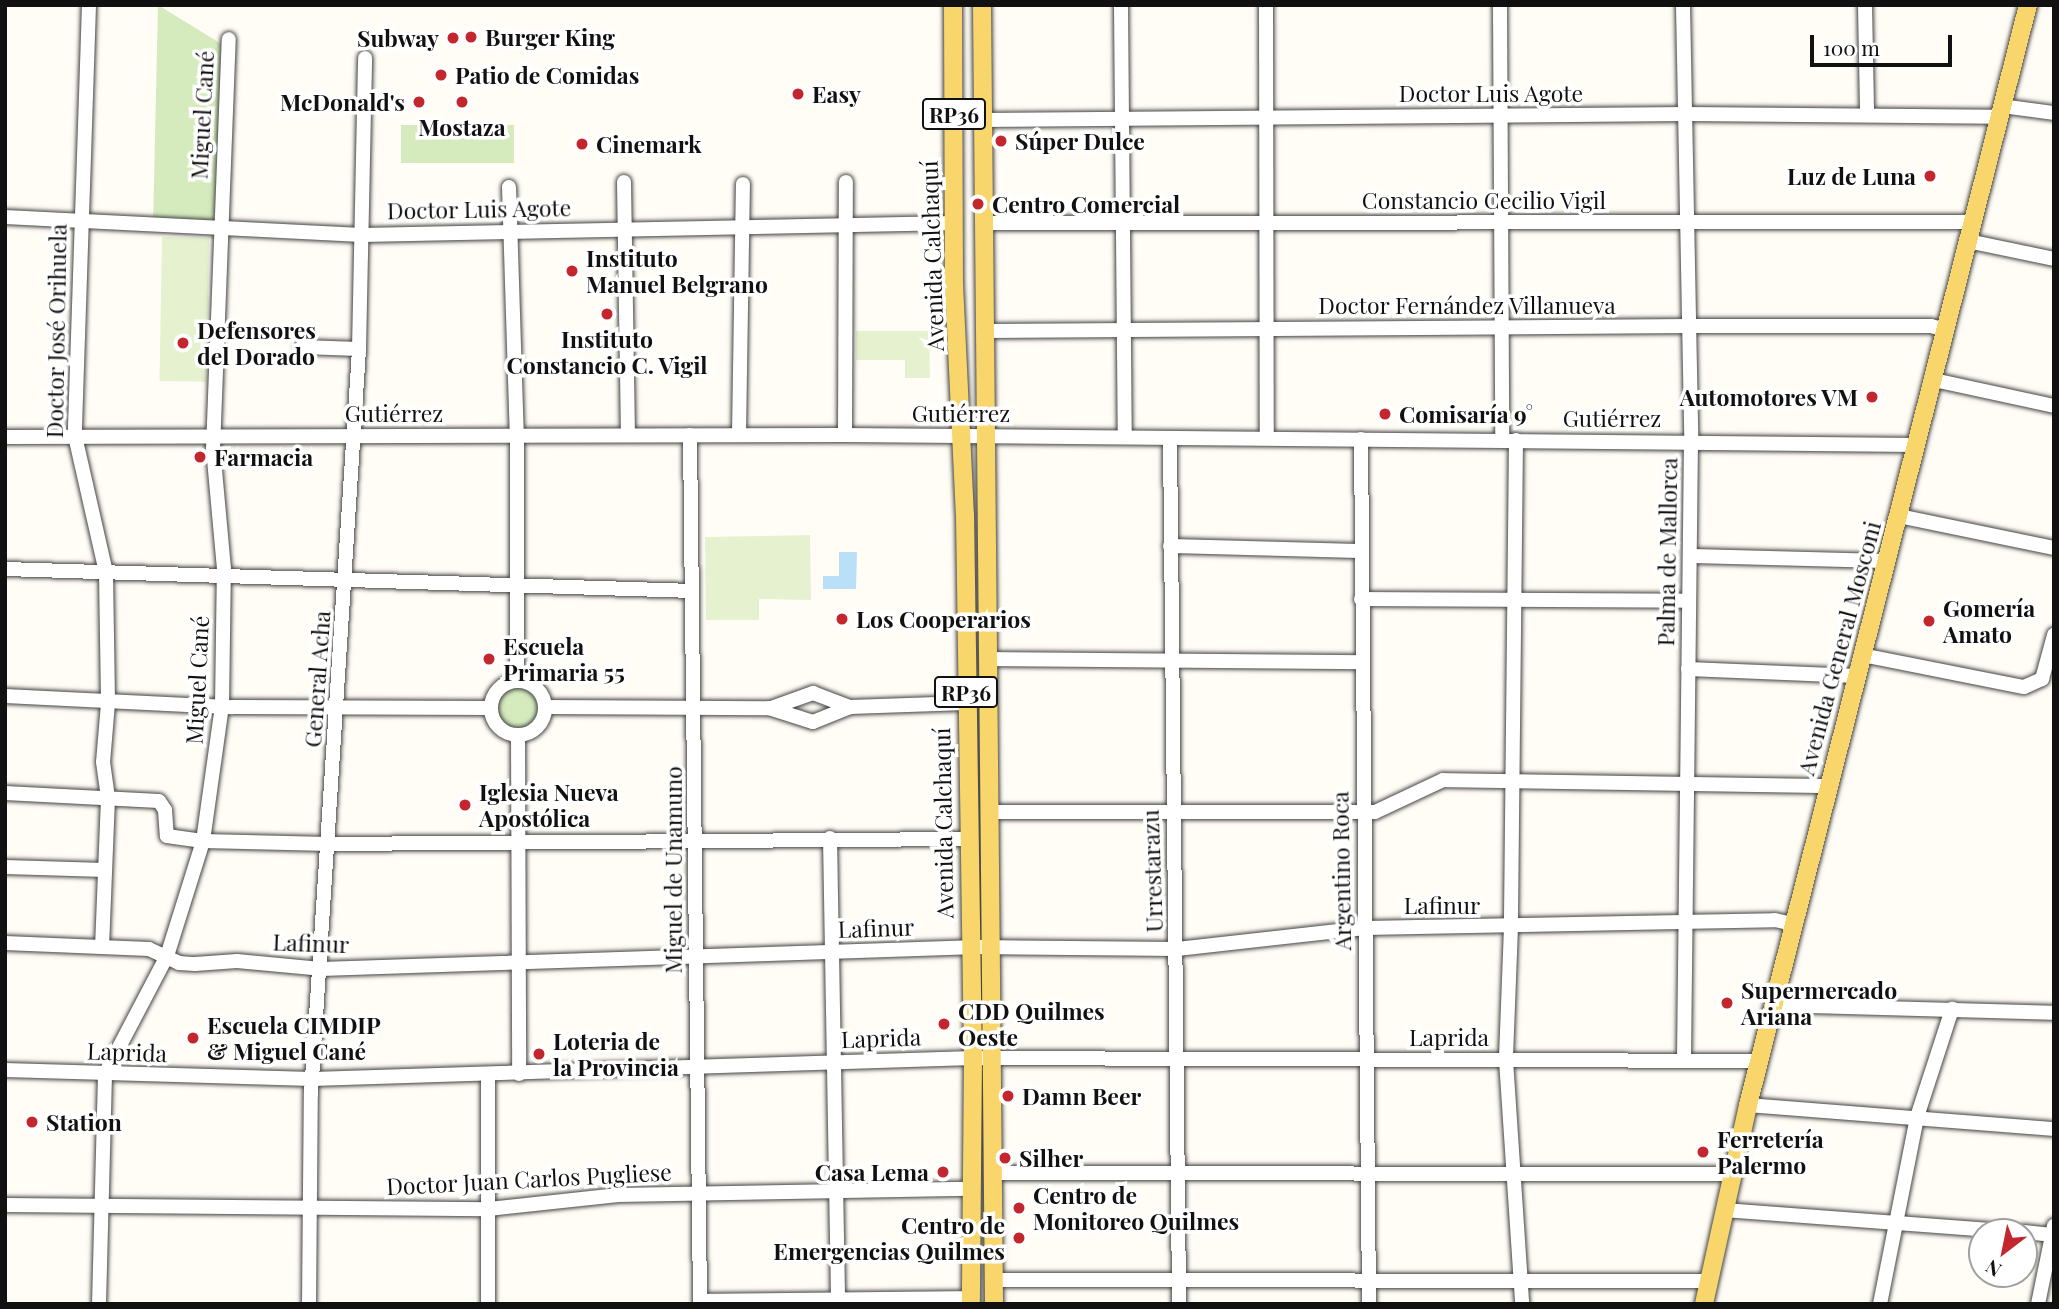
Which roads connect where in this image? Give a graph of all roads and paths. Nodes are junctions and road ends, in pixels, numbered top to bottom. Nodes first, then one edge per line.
1 (89, 5) edge
2 (953, 5) edge
3 (982, 5) edge
4 (1121, 5) edge
5 (1266, 5) edge
6 (1500, 5) edge
7 (1684, 5) edge
8 (1865, 5) edge
9 (2028, 5) edge
10 (229, 39) dead end
11 (365, 58) dead end
12 (2001, 111) junction
13 (2054, 113) edge
14 (1686, 114) junction
15 (1867, 114) junction
16 (1267, 116) junction
17 (1500, 116) junction
18 (1124, 119) junction
19 (990, 120) junction
20 (624, 182) dead end
21 (846, 182) dead end
22 (743, 184) dead end
23 (509, 187) dead end
24 (5, 217) edge
25 (1688, 221) junction
26 (81, 222) junction
27 (1973, 222) junction
28 (955, 223) junction
29 (989, 223) junction
30 (1125, 223) junction
31 (1268, 223) junction
32 (1501, 223) junction
33 (742, 225) junction
34 (845, 225) junction
35 (624, 228) junction
36 (219, 229) junction
37 (512, 231) junction
38 (362, 234) junction
39 (1969, 241) junction
40 (2054, 259) edge
41 (1689, 326) junction
42 (1501, 328) junction
43 (1125, 329) junction
44 (1268, 329) junction
45 (1946, 330) junction
46 (987, 331) junction
47 (302, 347) dead end
48 (359, 349) junction
49 (1934, 380) junction
50 (2054, 405) edge
51 (739, 434) junction
52 (352, 435) junction
53 (517, 435) junction
54 (628, 435) junction
55 (690, 435) junction
56 (845, 435) junction
57 (5, 436) edge
58 (75, 436) junction
59 (213, 436) junction
60 (962, 436) junction
61 (987, 436) junction
62 (1125, 437) junction
63 (1267, 437) junction
64 (1170, 438) junction
65 (1361, 439) junction
66 (1509, 440) junction
67 (1691, 441) junction
68 (1917, 445) junction
69 (1899, 516) junction
70 (1170, 546) junction
71 (2054, 548) edge
72 (1361, 551) junction
73 (1690, 556) junction
74 (1887, 561) junction
75 (5, 569) edge
76 (106, 573) junction
77 (224, 578) junction
78 (346, 582) junction
79 (519, 587) junction
80 (692, 590) junction
81 (1362, 599) junction
82 (1515, 600) junction
83 (1689, 601) junction
84 (2054, 635) edge
85 (1863, 655) junction
86 (989, 659) junction
87 (1172, 660) junction
88 (1361, 663) junction
89 (1688, 669) junction
90 (1857, 676) junction
91 (517, 680) junction
92 (5, 696) edge
93 (108, 703) junction
94 (966, 704) junction
95 (222, 706) junction
96 (694, 706) junction
97 (545, 707) junction
98 (850, 707) junction
99 (338, 708) junction
100 (490, 708) junction
101 (769, 708) junction
102 (518, 735) junction
103 (1513, 781) junction
104 (1688, 782) junction
105 (1829, 786) junction
106 (5, 793) edge
107 (108, 798) junction
108 (995, 811) junction
109 (1173, 811) junction
110 (1364, 811) junction
111 (830, 838) junction
112 (967, 839) junction
113 (203, 841) junction
114 (695, 841) junction
115 (520, 842) junction
116 (328, 844) junction
117 (5, 867) edge
118 (105, 870) junction
119 (1687, 923) junction
120 (1793, 924) junction
121 (1511, 927) junction
122 (1365, 928) junction
123 (5, 943) edge
124 (102, 947) junction
125 (969, 948) junction
126 (992, 948) junction
127 (1177, 949) junction
128 (833, 953) junction
129 (167, 956) junction
130 (696, 956) junction
131 (519, 964) junction
132 (321, 968) junction
133 (1773, 1005) junction
134 (1952, 1009) junction
135 (2054, 1013) edge
136 (973, 1058) junction
137 (994, 1058) junction
138 (1684, 1058) junction
139 (1366, 1059) junction
140 (1178, 1060) junction
141 (1506, 1060) junction
142 (1759, 1061) junction
143 (835, 1062) junction
144 (697, 1067) junction
145 (5, 1070) edge
146 (105, 1074) junction
147 (519, 1074) junction
148 (488, 1075) junction
149 (312, 1079) junction
150 (1748, 1105) junction
151 (1917, 1117) junction
152 (2054, 1129) edge
153 (1367, 1171) junction
154 (994, 1172) junction
155 (1180, 1172) junction
156 (1515, 1173) junction
157 (1731, 1174) junction
158 (970, 1189) junction
159 (836, 1192) junction
160 (698, 1195) junction
161 (5, 1205) edge
162 (101, 1206) junction
163 (309, 1209) junction
164 (489, 1209) junction
165 (1724, 1210) junction
166 (1896, 1222) junction
167 (1968, 1228) edge
168 (2053, 1232) edge
169 (1179, 1278) junction
170 (1369, 1279) junction
171 (1522, 1279) junction
172 (995, 1280) junction
173 (1709, 1281) junction
174 (971, 1301) edge
175 (700, 1302) edge
176 (838, 1303) edge
177 (99, 1304) edge
178 (309, 1304) edge
179 (488, 1304) edge
180 (995, 1304) edge
181 (1179, 1304) edge
182 (1369, 1304) edge
183 (1522, 1304) edge
184 (1704, 1304) edge
185 (1880, 1304) edge
186 (2038, 1304) edge

1 - 26 street, Doctor José Orihuela
2 - 28 main road, Avenida Calchaquí / RP36
3 - 19 main road, Avenida Calchaquí / RP36
4 - 18 street
5 - 16 street
6 - 17 street
7 - 14 street, Palma de Mallorca
8 - 15 street
9 - 12 main road, Avenida General Mosconi
10 - 36 street, Miguel Cané
11 - 38 street, General Acha
12 - 13 street, Doctor Luis Agote
12 - 15 street, Doctor Luis Agote
12 - 27 main road, Avenida General Mosconi
14 - 15 street, Doctor Luis Agote
14 - 17 street, Doctor Luis Agote
14 - 25 street, Palma de Mallorca
16 - 17 street, Doctor Luis Agote
16 - 18 street, Doctor Luis Agote
16 - 31 street
17 - 32 street
18 - 19 street, Doctor Luis Agote
18 - 30 street
19 - 29 main road, Avenida Calchaquí / RP36
20 - 35 street
21 - 34 street
22 - 33 street
23 - 37 street
24 - 26 street, Doctor Luis Agote
25 - 27 street, Constancio Cecilio Vigil
25 - 32 street, Constancio Cecilio Vigil
25 - 41 street, Palma de Mallorca
26 - 36 street, Doctor Luis Agote
26 - 58 street, Doctor José Orihuela
27 - 39 main road, Avenida General Mosconi
28 - 34 street, Doctor Luis Agote
28 - 60 main road, Avenida Calchaquí / RP36
29 - 30 street, Constancio Cecilio Vigil
29 - 46 main road, Avenida Calchaquí / RP36
30 - 31 street, Constancio Cecilio Vigil
30 - 43 street
31 - 32 street, Constancio Cecilio Vigil
31 - 44 street
32 - 42 street
33 - 34 street, Doctor Luis Agote
33 - 35 street, Doctor Luis Agote
33 - 51 street
34 - 56 street
35 - 37 street, Doctor Luis Agote
35 - 54 street
36 - 38 street, Doctor Luis Agote
36 - 59 street, Miguel Cané
37 - 38 street, Doctor Luis Agote
37 - 53 street
38 - 48 street, General Acha
39 - 40 street
39 - 45 main road, Avenida General Mosconi
41 - 42 street, Doctor Fernández Villanueva
41 - 45 street, Doctor Fernández Villanueva
41 - 67 street, Palma de Mallorca
42 - 44 street, Doctor Fernández Villanueva
42 - 66 street
43 - 44 street, Doctor Fernández Villanueva
43 - 46 street, Doctor Fernández Villanueva
43 - 62 street
44 - 63 street
45 - 49 main road, Avenida General Mosconi
46 - 61 main road, Avenida Calchaquí / RP36
47 - 48 street
48 - 52 street, General Acha
49 - 50 street
49 - 68 main road, Avenida General Mosconi
51 - 55 street, Gutiérrez
51 - 56 street, Gutiérrez
52 - 53 street, Gutiérrez
52 - 59 street, Gutiérrez
52 - 78 street, General Acha
53 - 54 street, Gutiérrez
53 - 79 street
54 - 55 street, Gutiérrez
55 - 80 street, Miguel de Unamuno
56 - 60 street, Gutiérrez
57 - 58 street, Gutiérrez
58 - 59 street, Gutiérrez
58 - 76 street, Doctor José Orihuela
59 - 77 street, Miguel Cané
60 - 61 street, Gutiérrez
60 - 94 main road, Avenida Calchaquí / RP36
61 - 62 street, Gutiérrez
61 - 86 main road, Avenida Calchaquí / RP36
62 - 64 street, Gutiérrez
63 - 64 street, Gutiérrez
63 - 65 street, Gutiérrez
64 - 70 street, Urrestarazu
65 - 66 street, Gutiérrez
65 - 72 street, Argentino Roca
66 - 67 street, Gutiérrez
66 - 82 street
67 - 68 street, Gutiérrez
67 - 73 street, Palma de Mallorca
68 - 69 main road, Avenida General Mosconi
69 - 71 street
69 - 74 main road, Avenida General Mosconi
70 - 72 street
70 - 87 street, Urrestarazu
72 - 81 street, Argentino Roca
73 - 74 street
73 - 83 street, Palma de Mallorca
74 - 85 main road, Avenida General Mosconi
75 - 76 street
76 - 77 street
76 - 93 street, Doctor José Orihuela
77 - 78 street
77 - 95 street, Miguel Cané
78 - 79 street
78 - 99 street, General Acha
79 - 80 street
79 - 91 street
80 - 96 street, Miguel de Unamuno
81 - 82 street
81 - 88 street, Argentino Roca
82 - 83 street
82 - 103 street
83 - 89 street, Palma de Mallorca
84 - 85 street
85 - 90 main road, Avenida General Mosconi
86 - 87 street
86 - 108 main road, Avenida Calchaquí / RP36
87 - 88 street
87 - 109 street, Urrestarazu
88 - 110 street, Argentino Roca
89 - 90 street
89 - 104 street, Palma de Mallorca
90 - 105 main road, Avenida General Mosconi
91 - 97 street
91 - 100 street
92 - 93 street
93 - 95 street
93 - 107 street, Doctor José Orihuela
94 - 98 street
94 - 112 main road, Avenida Calchaquí / RP36
95 - 99 street
95 - 113 street, Miguel Cané
96 - 97 street
96 - 101 street
96 - 114 street, Miguel de Unamuno
97 - 102 street
98 - 101 street
98 - 101 street
99 - 100 street
99 - 116 street, General Acha
100 - 102 street
102 - 115 street
103 - 104 street
103 - 110 street
103 - 121 street
104 - 105 street
104 - 119 street, Palma de Mallorca
105 - 120 main road, Avenida General Mosconi
106 - 107 street
107 - 113 street
107 - 118 street, Doctor José Orihuela
108 - 109 street
108 - 126 main road, Avenida Calchaquí / RP36
109 - 110 street
109 - 127 street, Urrestarazu
110 - 122 street, Argentino Roca
111 - 112 street
111 - 114 street
111 - 128 street
112 - 125 main road, Avenida Calchaquí / RP36
113 - 116 street
113 - 129 street, Miguel Cané
114 - 115 street
114 - 130 street, Miguel de Unamuno
115 - 116 street
115 - 131 street
116 - 132 street, General Acha
117 - 118 street
118 - 124 street, Doctor José Orihuela
119 - 120 street, Lafinur
119 - 121 street, Lafinur
119 - 138 street, Palma de Mallorca
120 - 133 main road, Avenida General Mosconi
121 - 122 street, Lafinur
121 - 141 street
122 - 127 street, Lafinur
122 - 139 street, Argentino Roca
123 - 124 street, Lafinur
124 - 129 street, Lafinur
125 - 126 street, Lafinur
125 - 128 street, Lafinur
125 - 136 main road, Avenida Calchaquí / RP36
126 - 127 street, Lafinur
126 - 137 main road, Avenida Calchaquí / RP36
127 - 140 street, Urrestarazu
128 - 130 street, Lafinur
128 - 143 street
129 - 132 street, Lafinur
129 - 146 street, Miguel Cané
130 - 131 street, Lafinur
130 - 144 street, Miguel de Unamuno
131 - 132 street, Lafinur
131 - 147 street
132 - 149 street, General Acha
133 - 134 street
133 - 142 main road, Avenida General Mosconi
134 - 135 street
134 - 151 street
136 - 137 street, Laprida
136 - 143 street, Laprida
136 - 158 main road, Avenida Calchaquí / RP36
137 - 140 street, Laprida
137 - 154 main road, Avenida Calchaquí / RP36
138 - 141 street, Laprida
138 - 142 street, Laprida
139 - 140 street, Laprida
139 - 141 street, Laprida
139 - 153 street, Argentino Roca
140 - 155 street, Urrestarazu
141 - 156 street
142 - 150 main road, Avenida General Mosconi
143 - 144 street, Laprida
143 - 159 street
144 - 147 street, Laprida
144 - 160 street, Miguel de Unamuno
145 - 146 street, Laprida
146 - 149 street, Laprida
146 - 162 street, Miguel Cané
147 - 148 street, Laprida
148 - 149 street, Laprida
148 - 164 street
149 - 163 street, General Acha
150 - 151 street
150 - 157 main road, Avenida General Mosconi
151 - 152 street
151 - 166 street
153 - 155 street
153 - 156 street
153 - 170 street, Argentino Roca
154 - 155 street
154 - 172 main road, Avenida Calchaquí / RP36
155 - 169 street, Urrestarazu
156 - 157 street
156 - 171 street
157 - 165 main road, Avenida General Mosconi
158 - 159 street, Doctor Juan Carlos Pugliese
158 - 174 main road, Avenida Calchaquí / RP36
159 - 160 street, Doctor Juan Carlos Pugliese
159 - 176 street
160 - 164 street, Doctor Juan Carlos Pugliese
160 - 175 street, Miguel de Unamuno
161 - 162 street, Doctor Juan Carlos Pugliese
162 - 163 street, Doctor Juan Carlos Pugliese
162 - 177 street, Miguel Cané
163 - 164 street, Doctor Juan Carlos Pugliese
163 - 178 street, General Acha
164 - 179 street
165 - 166 street
165 - 173 main road, Avenida General Mosconi
166 - 167 street
166 - 185 street
168 - 186 street
169 - 170 street
169 - 172 street
169 - 181 street, Urrestarazu
170 - 171 street
170 - 182 street, Argentino Roca
171 - 173 street
171 - 183 street
172 - 180 main road, Avenida Calchaquí / RP36
173 - 184 main road, Avenida General Mosconi
174 - 176 street
175 - 176 street

